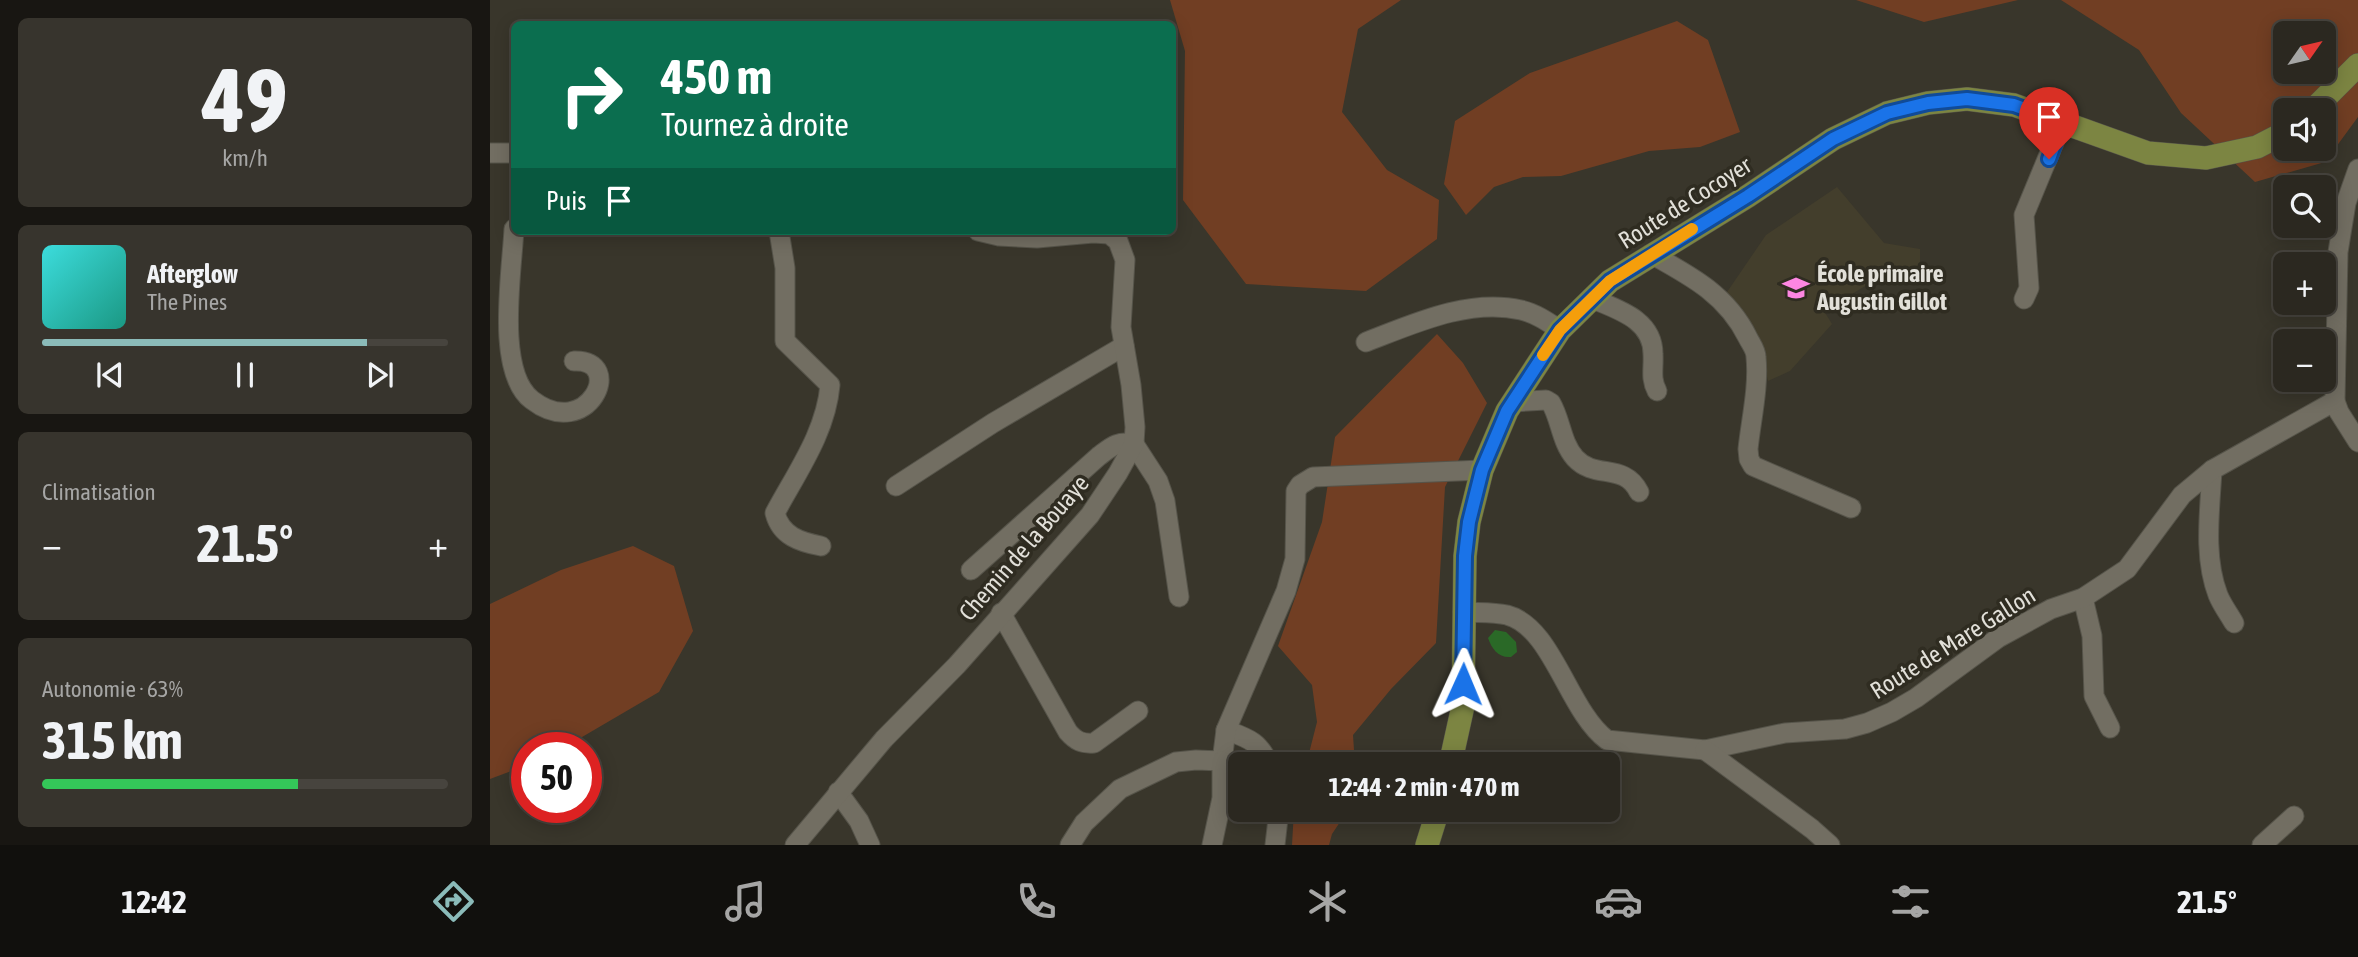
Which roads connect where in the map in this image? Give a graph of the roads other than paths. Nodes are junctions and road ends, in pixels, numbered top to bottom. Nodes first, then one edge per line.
1 (2358, 65) edge
2 (2325, 98) edge
3 (2062, 123) junction
4 (2273, 139) edge
5 (490, 153) edge
6 (511, 153) edge
7 (2358, 169) edge
8 (514, 235) edge
9 (780, 235) edge
10 (995, 235) edge
11 (1071, 235) edge
12 (1106, 235) edge
13 (1651, 254) junction
14 (1593, 299) junction
15 (2024, 299) dead end
16 (1560, 330) junction
17 (1366, 342) dead end
18 (1124, 346) junction
19 (573, 361) dead end
20 (1657, 391) dead end
21 (2335, 401) junction
22 (1513, 402) junction
23 (2358, 442) edge
24 (1133, 444) junction
25 (1482, 470) junction
26 (2212, 470) junction
27 (896, 486) dead end
28 (1639, 492) dead end
29 (1851, 508) dead end
30 (821, 546) dead end
31 (971, 570) dead end
32 (1179, 597) dead end
33 (2083, 598) junction
34 (1463, 612) junction
35 (1001, 613) junction
36 (2235, 623) dead end
37 (1138, 711) dead end
38 (2110, 728) dead end
39 (1226, 730) junction
40 (1705, 750) junction
41 (1263, 752) edge
42 (1453, 752) edge
43 (1222, 761) junction
44 (838, 792) junction
45 (2294, 816) dead end
46 (1278, 822) edge
47 (1434, 822) edge
48 (795, 845) edge
49 (870, 845) edge
50 (1070, 845) edge
51 (1212, 845) edge
52 (1275, 845) edge
53 (1427, 845) edge
54 (1830, 845) edge
55 (2262, 845) edge

1 - 2 main road
3 - 4 main road, Route de Cocoyer
3 - 13 main road, Route de Cocoyer
3 - 15 street
5 - 6 street
7 - 21 street
8 - 19 street
9 - 30 street
10 - 11 street, Chemin de la Bouaye
12 - 18 street, Chemin de la Bouaye
13 - 14 main road, Route de Cocoyer
13 - 29 street
14 - 16 main road, Route de Cocoyer
14 - 20 street
16 - 17 street
16 - 22 main road, Route de Cocoyer
18 - 24 street, Chemin de la Bouaye
18 - 27 street
21 - 23 street
21 - 26 street, Route de Mare Gallon
22 - 25 main road, Route de Cocoyer
22 - 28 street
24 - 31 street
24 - 32 street
24 - 35 street, Chemin de la Bouaye
25 - 34 main road, Route de Cocoyer
25 - 39 street
26 - 33 street, Route de Mare Gallon
26 - 36 street
33 - 38 street
33 - 40 street, Route de Mare Gallon
34 - 40 street, Route de Mare Gallon
34 - 42 main road, Route de Cocoyer
35 - 37 street
35 - 44 street, Chemin de la Bouaye
39 - 41 street
39 - 43 street
40 - 54 street
43 - 50 street
43 - 51 street
44 - 48 street, Chemin de la Bouaye
44 - 49 street
45 - 55 street
46 - 52 street
47 - 53 main road

